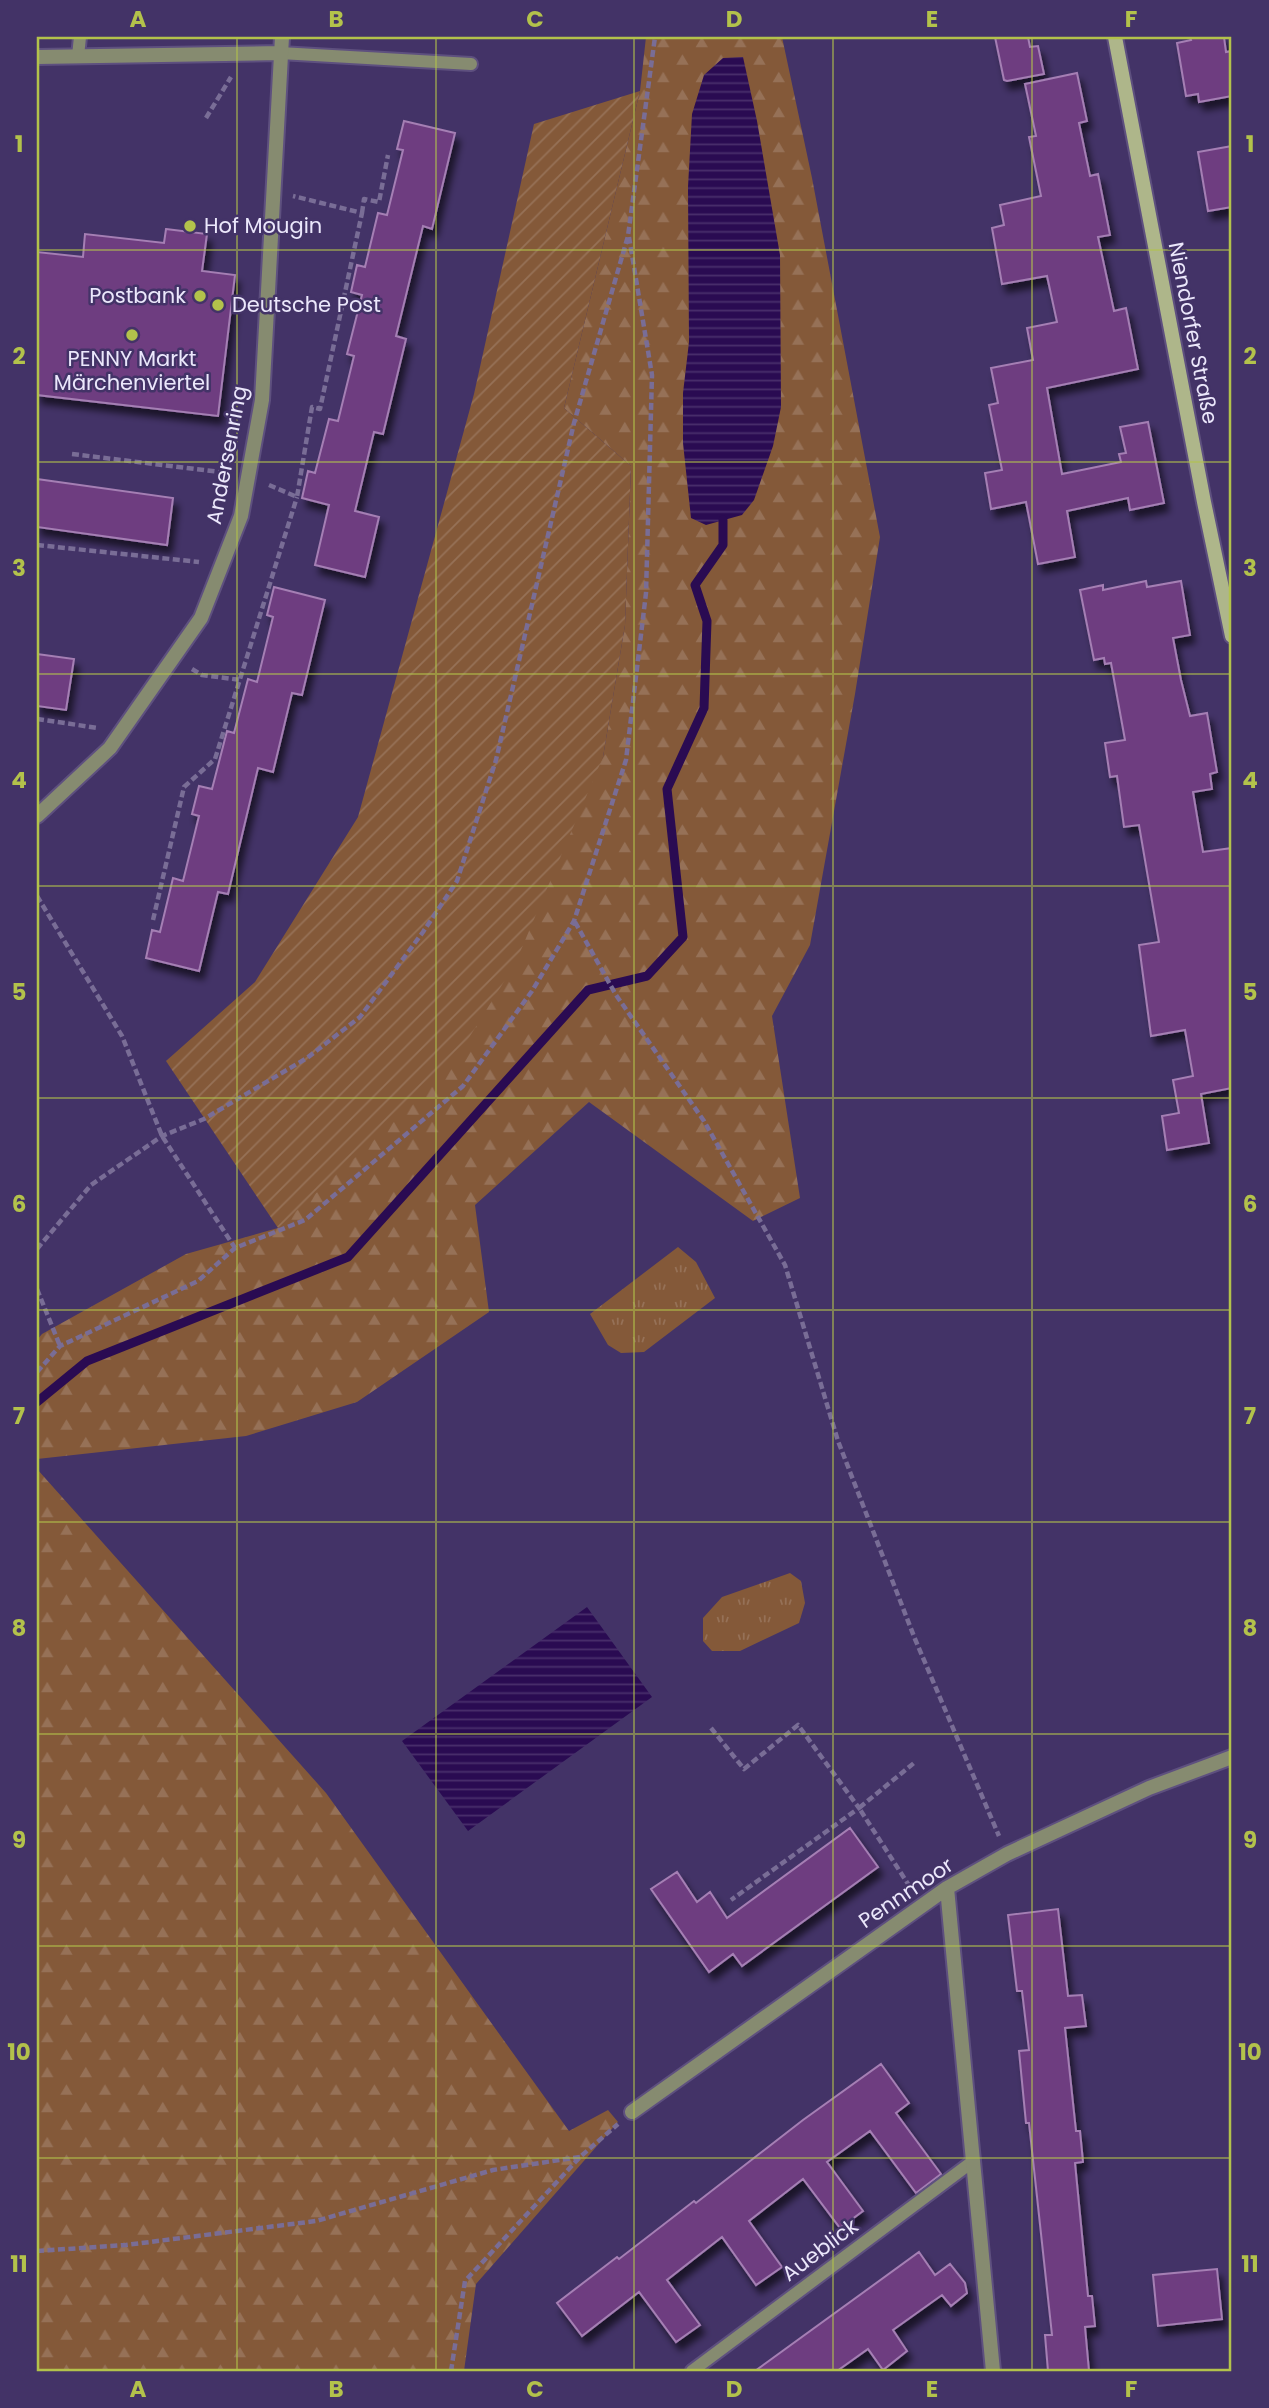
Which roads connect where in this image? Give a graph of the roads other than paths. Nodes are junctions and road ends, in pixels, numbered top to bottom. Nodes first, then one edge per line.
1 (80, 37) edge
2 (282, 37) edge
3 (1115, 37) edge
4 (280, 53) junction
5 (78, 56) junction
6 (37, 57) edge
7 (471, 64) dead end
8 (1232, 636) edge
9 (37, 816) edge
10 (1232, 1757) edge
11 (947, 1888) junction
12 (632, 2112) road end
13 (972, 2162) junction
14 (692, 2371) edge
15 (993, 2371) edge

1 - 5 lane
2 - 4 street, Andersenring
3 - 8 main road, Niendorfer Straße
4 - 5 street
4 - 7 lane
4 - 9 street, Andersenring
5 - 6 street
10 - 11 street, Pennmoor
11 - 12 street, Pennmoor
11 - 13 street
13 - 14 lane, Aueblick
13 - 15 street

